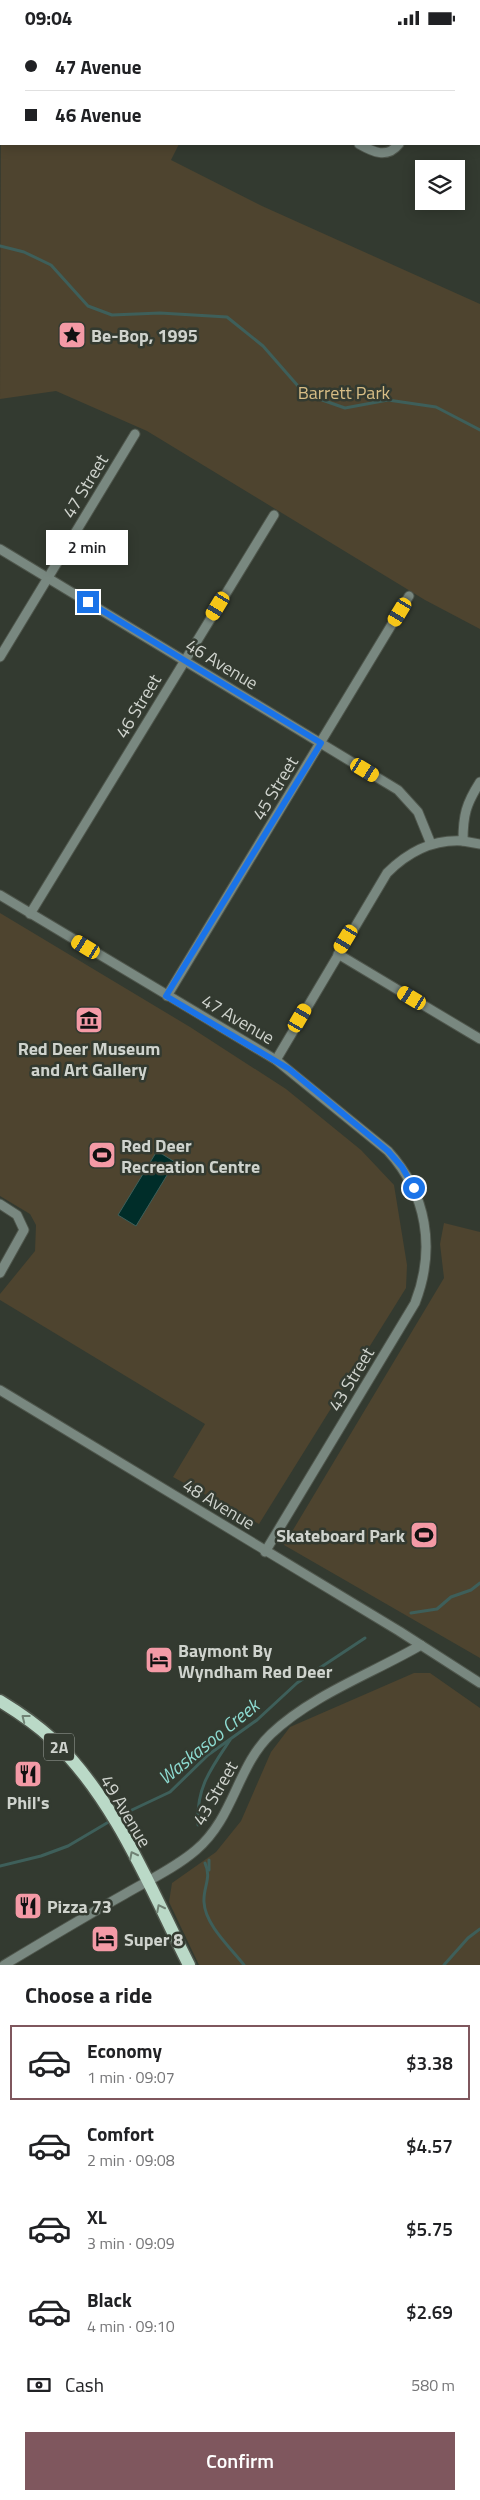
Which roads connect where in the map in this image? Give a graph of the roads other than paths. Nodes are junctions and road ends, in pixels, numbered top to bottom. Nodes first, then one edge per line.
1 (361, 145) edge
2 (398, 145) edge
3 (135, 434) dead end
4 (274, 515) dead end
5 (0, 549) edge
6 (48, 578) junction
7 (409, 597) dead end
8 (0, 657) edge
9 (185, 661) junction
10 (321, 743) junction
11 (480, 782) edge
12 (463, 841) junction
13 (431, 844) junction
14 (480, 844) edge
15 (0, 895) edge
16 (30, 913) junction
17 (338, 954) junction
18 (166, 996) junction
19 (480, 1039) edge
20 (276, 1060) junction
21 (1, 1205) edge
22 (422, 1211) joint
23 (0, 1273) edge
24 (0, 1391) edge
25 (265, 1551) junction
26 (421, 1645) junction
27 (480, 1683) edge
28 (0, 1701) edge
29 (146, 1882) junction
30 (4, 1965) edge
31 (189, 1965) edge

1 - 2 street
3 - 6 street, 47 Street
4 - 9 street, 46 Street
5 - 6 street, 46 Avenue
6 - 8 street, 47 Street
6 - 9 street, 46 Avenue
7 - 10 street, 45 Street
9 - 10 street, 46 Avenue
9 - 16 street, 46 Street
10 - 13 street, 46 Avenue
10 - 18 street, 45 Street
11 - 12 street
12 - 13 street
12 - 14 street
13 - 17 street
15 - 16 street, 47 Avenue
16 - 18 street, 47 Avenue
17 - 19 street
17 - 20 street
18 - 20 street, 47 Avenue
20 - 22 street, 47 Avenue
21 - 23 street
22 - 25 street, 43 Street
24 - 25 street, 48 Avenue
25 - 26 street, 48 Avenue
26 - 27 street, 48 Avenue
26 - 29 street, 43 Street
29 -> 28 main road, 49 Avenue / 2A
29 - 30 street, 43 Street
31 -> 29 main road, 49 Avenue / 2A

